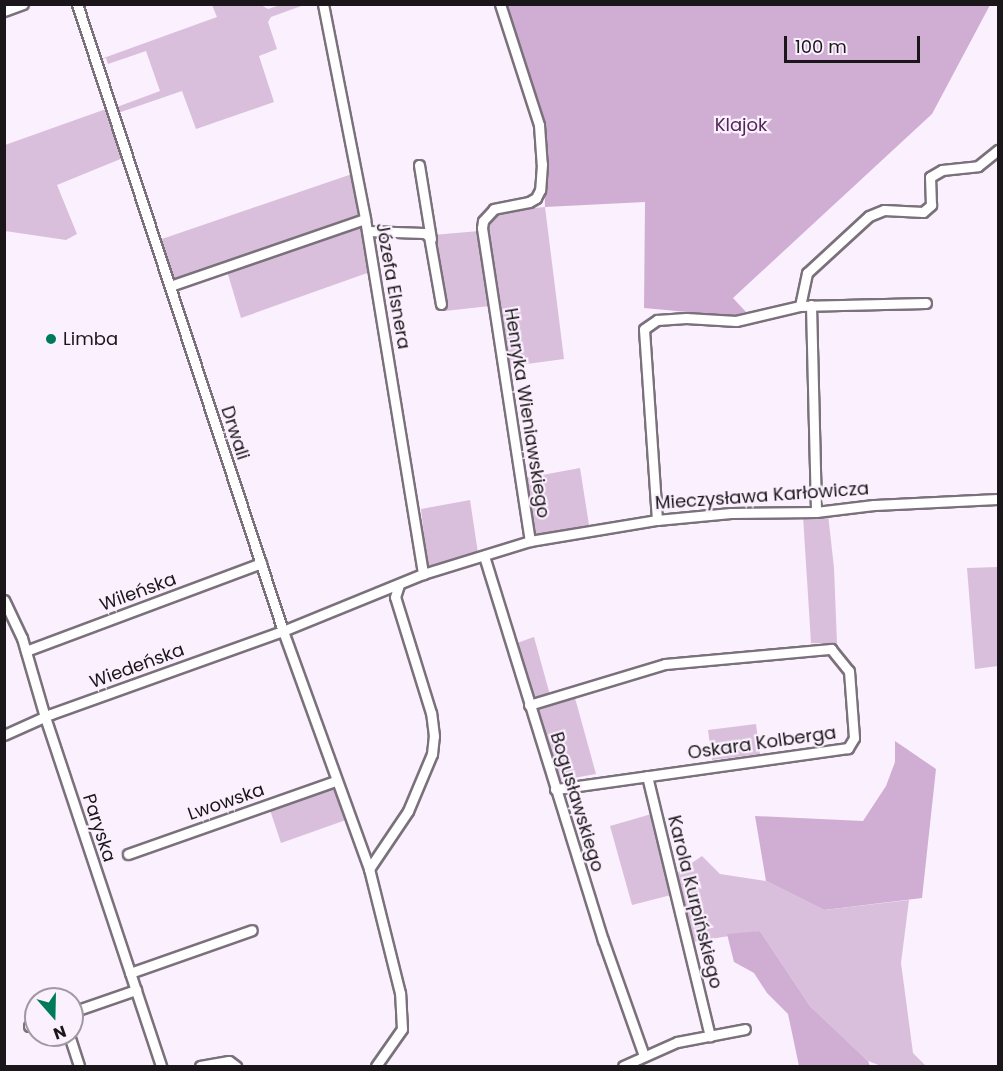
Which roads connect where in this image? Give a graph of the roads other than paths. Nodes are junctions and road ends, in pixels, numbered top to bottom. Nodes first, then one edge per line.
1 (23, 4) edge
2 (77, 4) edge
3 (323, 4) edge
4 (500, 4) edge
5 (4, 11) edge
6 (999, 150) edge
7 (419, 165) dead end
8 (365, 219) junction
9 (367, 231) junction
10 (431, 239) junction
11 (170, 286) junction
12 (926, 303) dead end
13 (441, 304) dead end
14 (800, 306) junction
15 (811, 306) junction
16 (999, 498) edge
17 (816, 512) junction
18 (657, 520) junction
19 (530, 540) junction
20 (484, 556) junction
21 (261, 563) junction
22 (423, 574) junction
23 (399, 585) junction
24 (6, 604) edge
25 (283, 631) junction
26 (26, 651) junction
27 (530, 705) junction
28 (45, 717) junction
29 (4, 735) edge
30 (647, 776) junction
31 (335, 781) junction
32 (555, 789) junction
33 (128, 854) dead end
34 (369, 869) junction
35 (252, 930) dead end
36 (130, 973) junction
37 (136, 990) junction
38 (84, 1008) edge
39 (746, 1029) dead end
40 (711, 1036) junction
41 (73, 1047) edge
42 (644, 1056) junction
43 (374, 1065) edge
44 (79, 1066) edge
45 (161, 1066) edge
46 (200, 1066) edge
47 (236, 1066) edge
48 (623, 1066) edge

1 - 5 street
2 - 11 street, Drwali
3 - 8 street, Józefa Elsnera
4 - 19 street, Henryka Wieniawskiego
6 - 14 street
7 - 10 street
8 - 9 street, Józefa Elsnera
8 - 11 street
9 - 10 street
9 - 22 street, Józefa Elsnera
10 - 13 street
11 - 21 street, Drwali
12 - 15 street
14 - 15 street
14 - 18 street
15 - 17 street
16 - 17 street, Mieczysława Karłowicza
17 - 18 street, Mieczysława Karłowicza
18 - 19 street, Mieczysława Karłowicza
19 - 20 street, Henryka Wieniawskiego
20 - 22 street, Henryka Wieniawskiego
20 - 27 street, Bogusławskiego
21 - 25 street, Drwali
21 - 26 street, Wileńska
22 - 23 street, Henryka Wieniawskiego
23 - 25 street, Wiedeńska
23 - 34 street
24 - 26 street, Paryska
25 - 28 street, Wiedeńska
25 - 31 street, Drwali
26 - 28 street, Paryska
27 - 30 street, Oskara Kolberga
27 - 32 street, Bogusławskiego
28 - 29 street, Wiedeńska
28 - 36 street, Paryska
30 - 32 street, Oskara Kolberga
30 - 40 street, Karola Kurpińskiego
31 - 33 street, Lwowska
31 - 34 street, Drwali
32 - 42 street, Bogusławskiego
34 - 43 street
35 - 36 street
36 - 37 street, Paryska
37 - 38 street
37 - 45 street, Paryska
39 - 40 street
40 - 42 street
41 - 44 street
42 - 48 street
46 - 47 street

